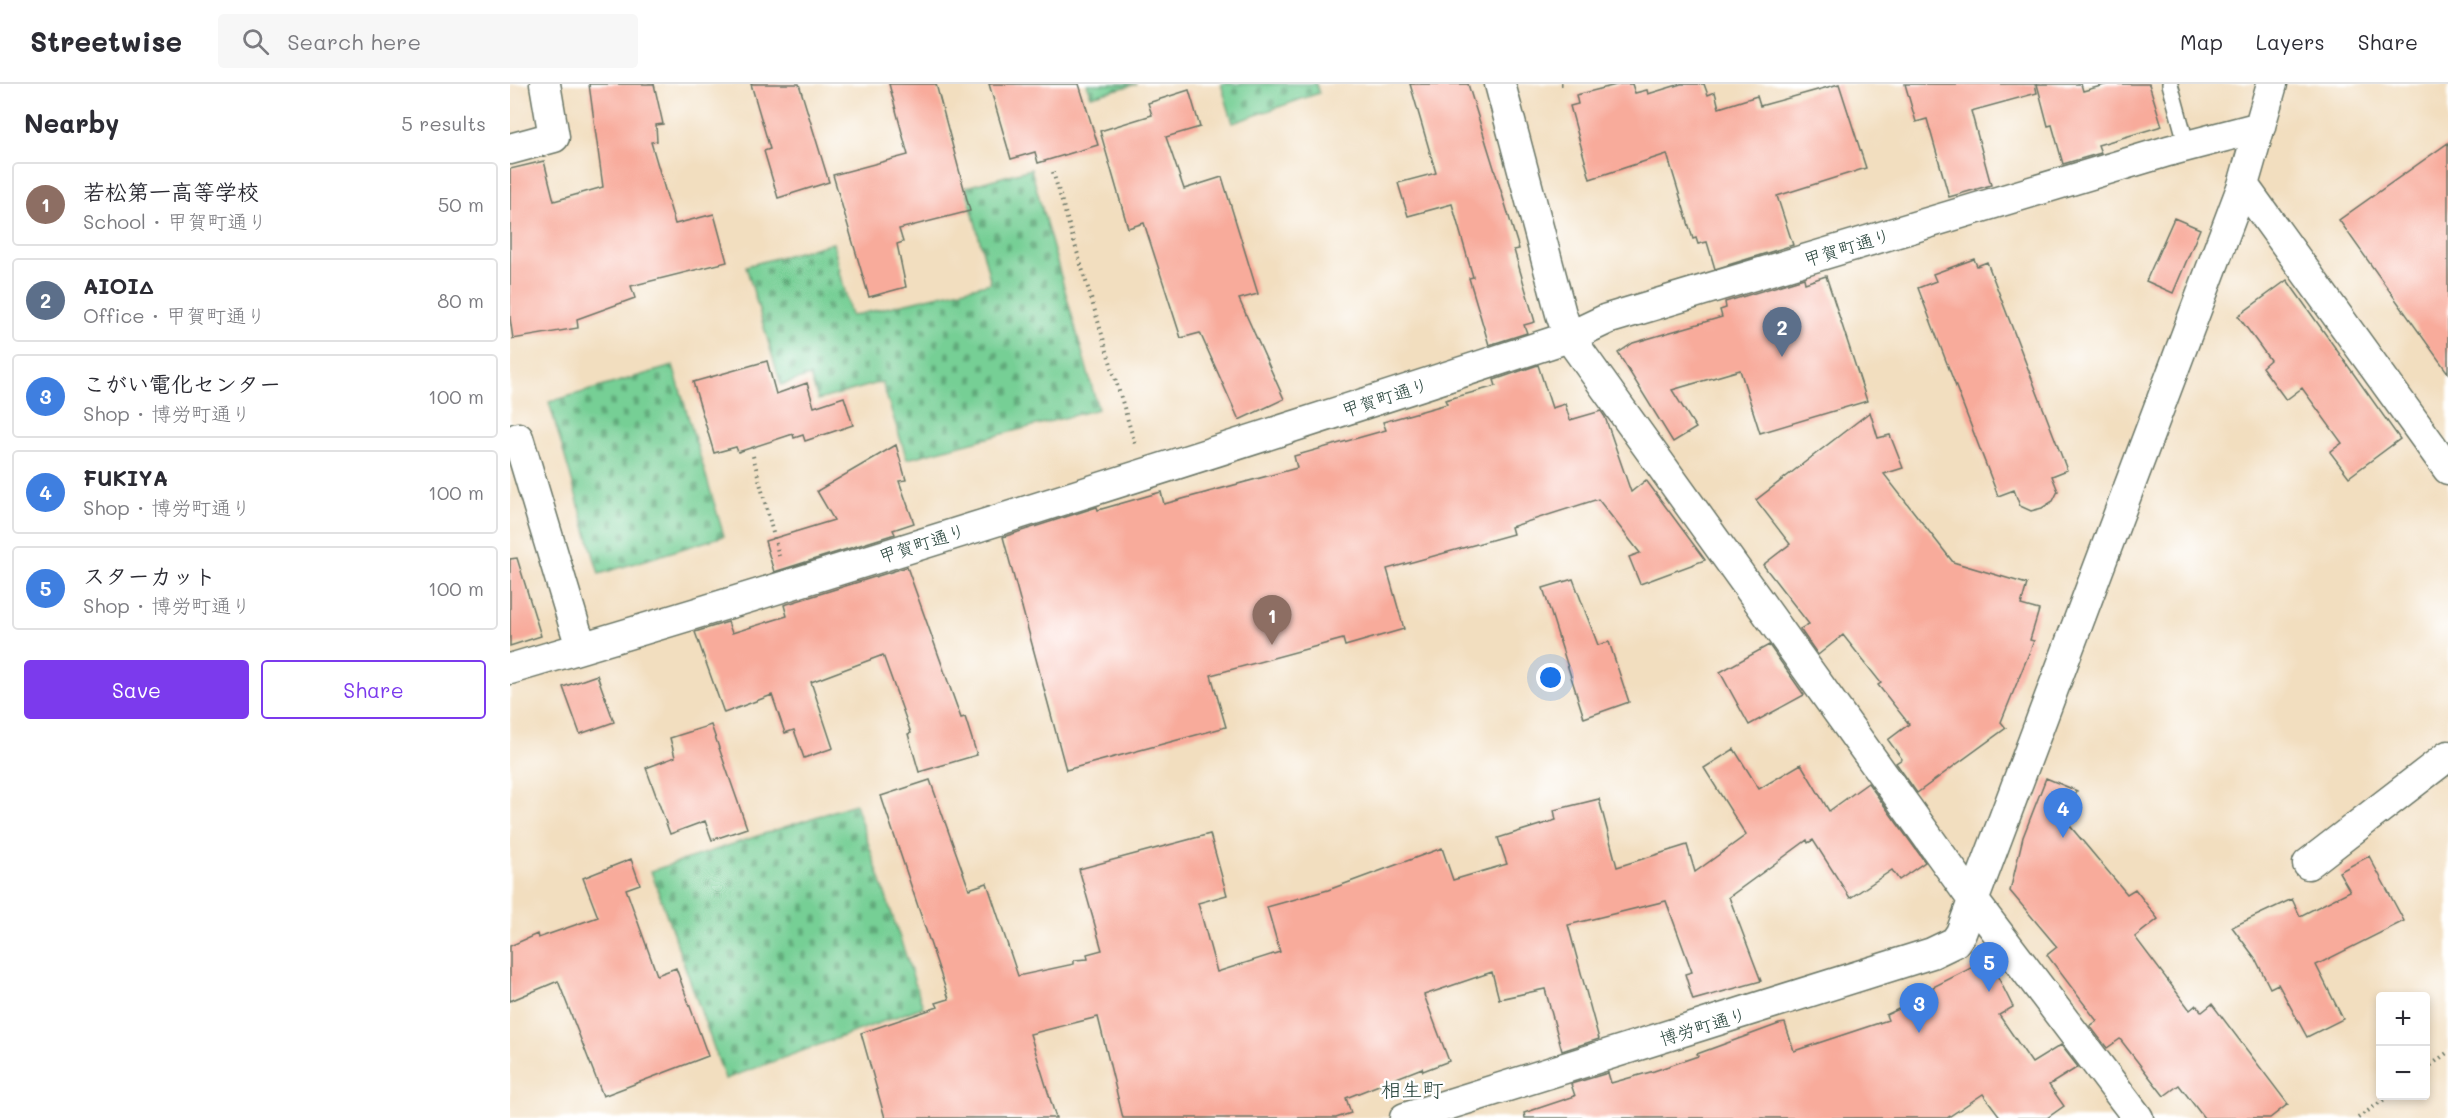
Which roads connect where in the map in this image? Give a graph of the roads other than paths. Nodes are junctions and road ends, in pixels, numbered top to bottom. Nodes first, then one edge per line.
1 (545, 84) edge
2 (1500, 84) edge
3 (2170, 84) edge
4 (2272, 84) edge
5 (2260, 127) junction
6 (2187, 146) junction
7 (510, 149) edge
8 (2244, 185) junction
9 (1569, 337) junction
10 (518, 438) dead end
11 (2448, 469) edge
12 (583, 647) junction
13 (510, 669) edge
14 (2448, 756) edge
15 (2308, 864) dead end
16 (1973, 900) junction
17 (1407, 1118) edge
18 (2139, 1118) edge

1 - 7 street
2 - 9 street
3 - 6 lane
4 - 5 street, 博労町通り
5 - 6 street, 甲賀町通り
5 - 8 street, 博労町通り
6 - 9 street, 甲賀町通り
8 - 11 street
8 - 16 street, 博労町通り
9 - 12 street, 甲賀町通り
9 - 16 street
10 - 12 street
12 - 13 street, 甲賀町通り
14 - 15 street
16 - 17 street, 博労町通り
16 - 18 street

